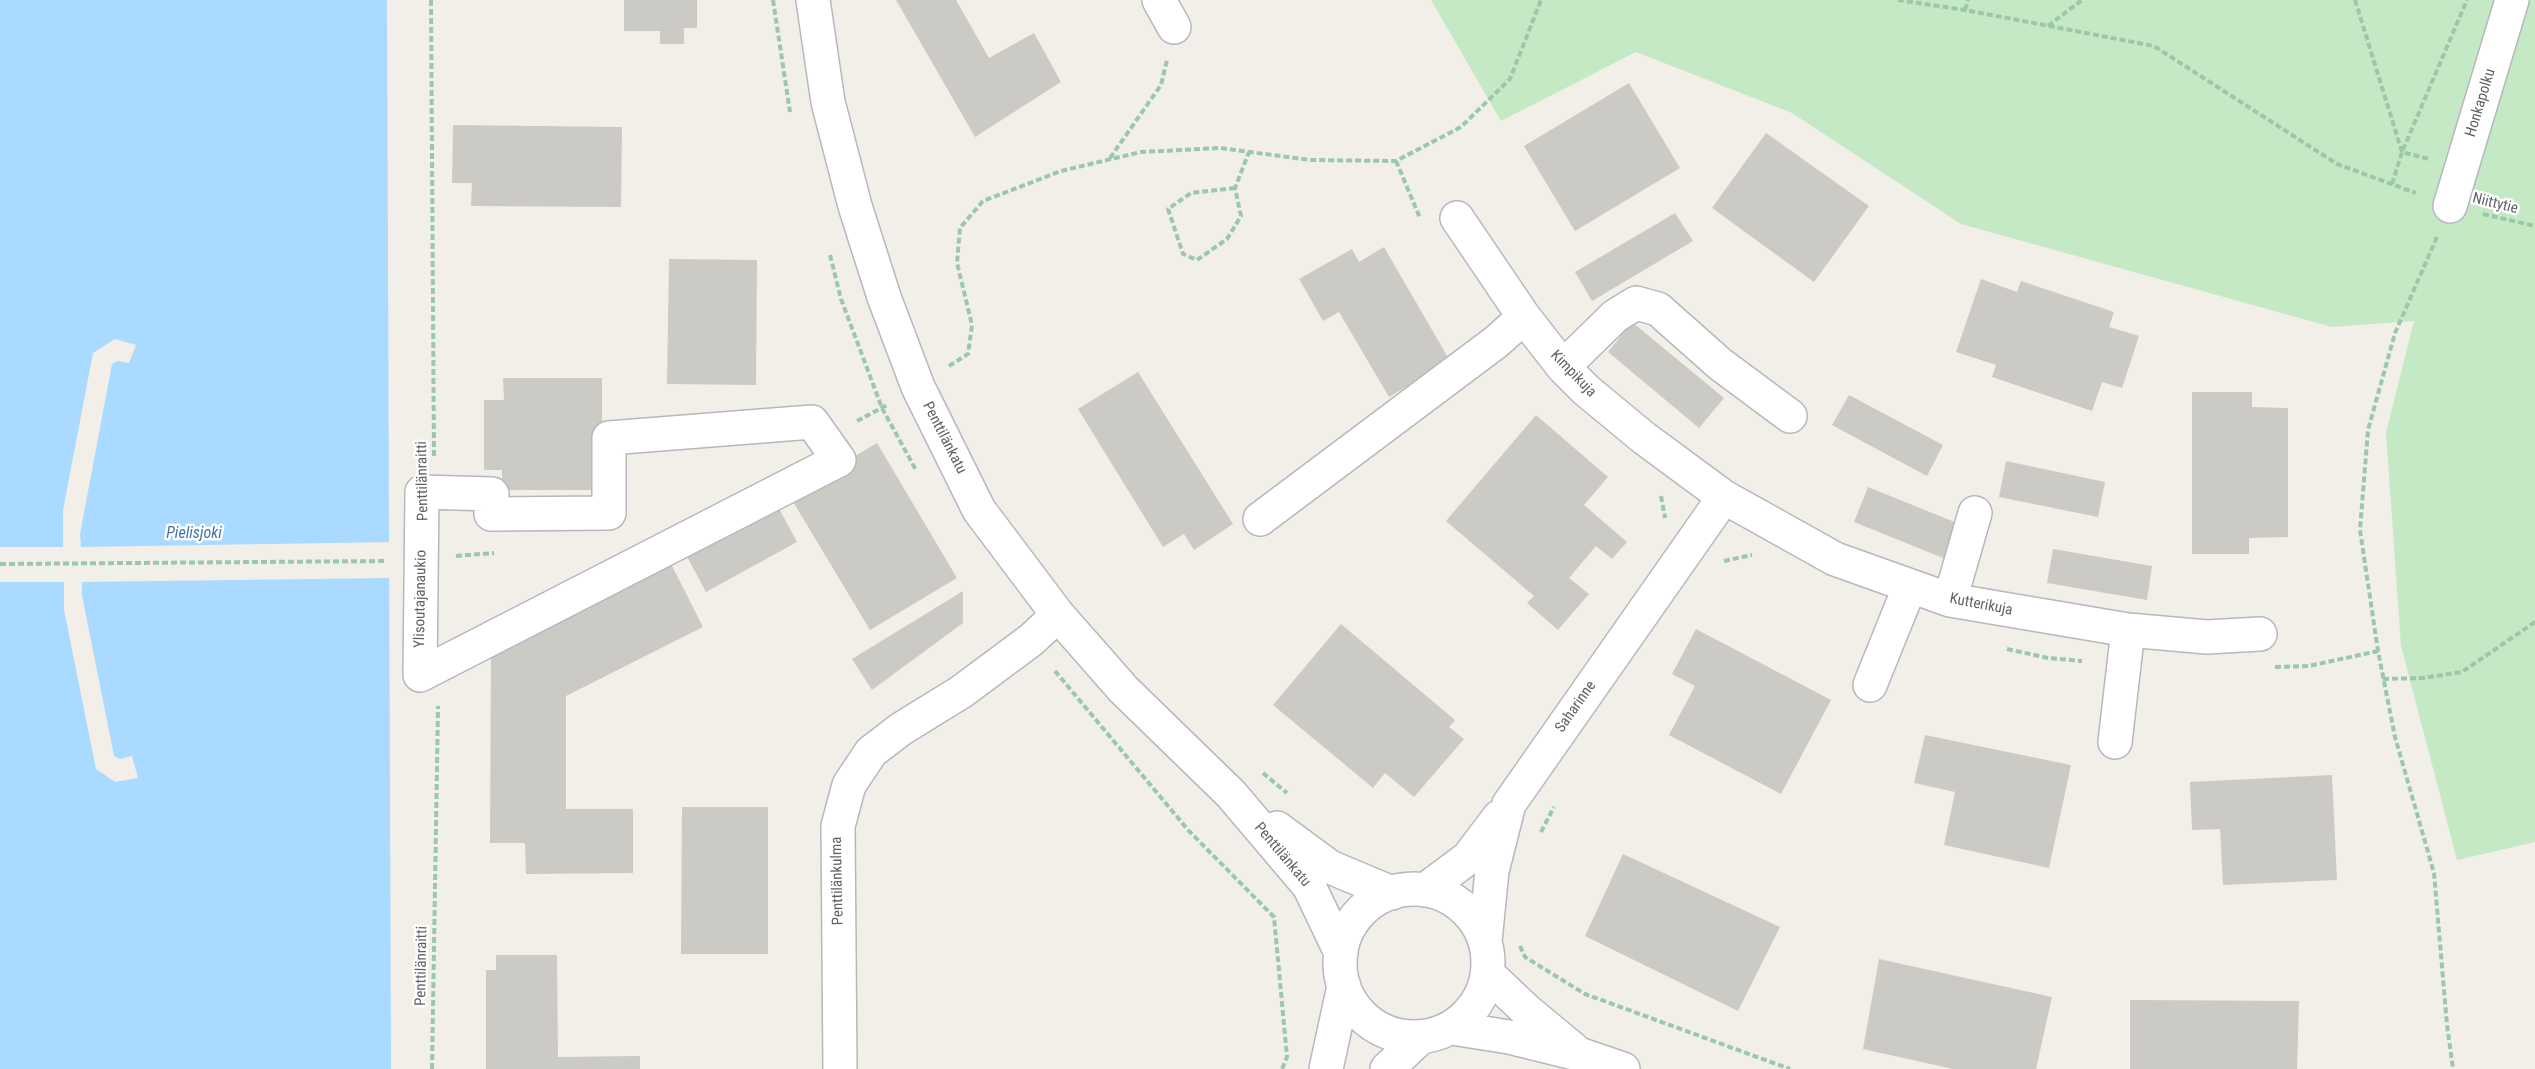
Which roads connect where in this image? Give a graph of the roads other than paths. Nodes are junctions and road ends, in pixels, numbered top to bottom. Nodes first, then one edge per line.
1 (813, 0) edge
2 (2512, 0) edge
3 (2450, 206) road end
4 (1457, 218) dead end
5 (1524, 317) junction
6 (1563, 367) junction
7 (1790, 416) dead end
8 (1724, 497) junction
9 (1975, 513) dead end
10 (1260, 519) dead end
11 (1910, 586) junction
12 (1950, 600) junction
13 (1058, 615) junction
14 (2128, 630) junction
15 (2260, 634) dead end
16 (439, 666) joint
17 (1870, 685) dead end
18 (2115, 742) dead end
19 (1231, 794) junction
20 (1509, 804) junction
21 (1425, 890) junction
22 (1392, 892) junction
23 (1485, 941) junction
24 (1341, 953) junction
25 (1488, 974) junction
26 (1344, 986) junction
27 (1452, 1028) junction
28 (1421, 1038) junction
29 (1582, 1055) junction
30 (840, 1069) edge
31 (1326, 1069) edge
32 (1387, 1069) edge
33 (1623, 1069) edge

1 - 13 street, Penttilänkatu
2 - 3 street, Honkapolku
4 - 5 street, Kimpikuja
5 - 6 street, Kimpikuja
5 - 10 street
6 - 7 street
6 - 8 street, Kimpikuja
8 - 11 street, Kutterikuja
8 - 20 street, Saharinne
9 - 12 street
11 - 12 street, Kutterikuja
11 - 17 street
12 - 14 street, Kutterikuja
13 - 19 street, Penttilänkatu
13 - 30 street, Penttilänkulma
14 - 15 street, Kutterikuja
14 - 18 street
16 - 16 street, Ylisoutajanaukio
19 - 22 street, Penttilänkatu
19 - 24 street, Penttilänkatu
20 - 21 street
20 - 23 street, Saharinne
21 - 22 street
21 - 23 street
22 - 24 street
23 - 25 street
24 - 26 street
25 - 27 street
25 - 29 street
26 - 28 street
26 - 31 street
27 - 28 street
27 - 29 street
28 - 32 street
29 - 33 street

